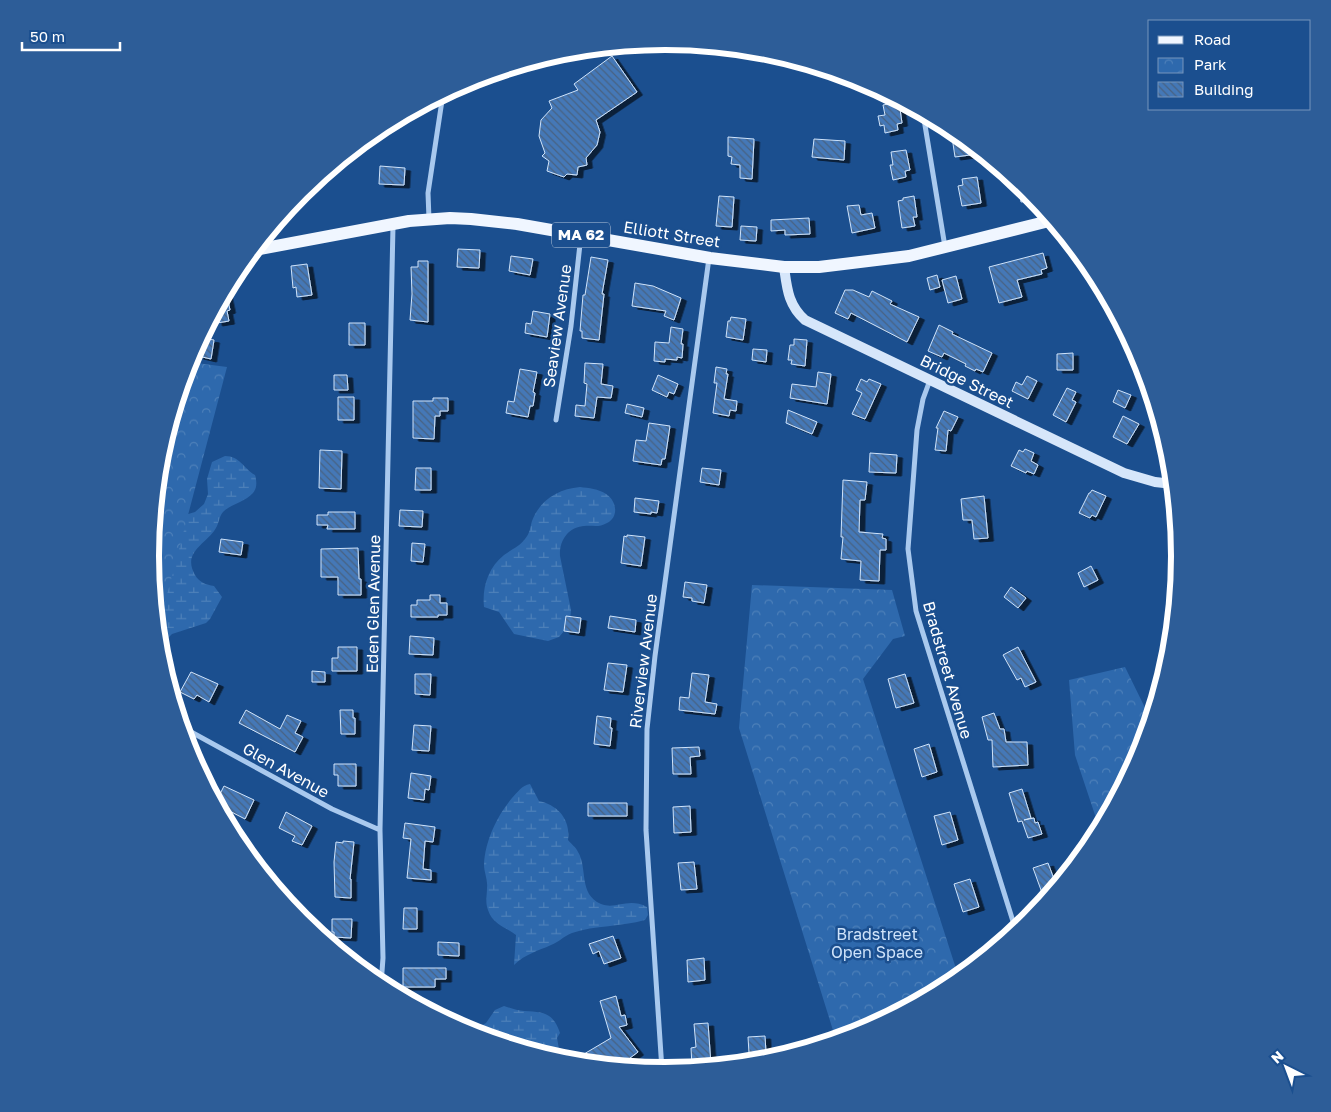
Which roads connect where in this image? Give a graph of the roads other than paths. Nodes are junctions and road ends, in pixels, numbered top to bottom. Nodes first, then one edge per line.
1 (442, 102) edge
2 (924, 121) edge
3 (429, 220) junction
4 (1046, 222) edge
5 (393, 224) junction
6 (581, 236) junction
7 (264, 248) edge
8 (945, 248) junction
9 (710, 258) junction
10 (784, 267) junction
11 (930, 380) junction
12 (556, 420) dead end
13 (1166, 483) edge
14 (191, 732) edge
15 (380, 830) junction
16 (1013, 923) edge
17 (382, 975) edge
18 (661, 1062) edge

1 - 3 street
2 - 8 street
3 - 5 main road, Elliott Street / MA 62
3 - 6 main road, Elliott Street / MA 62
4 - 8 main road, Elliott Street / MA 62
5 - 7 main road, Elliott Street / MA 62
5 - 15 street, Eden Glen Avenue
6 - 9 main road, Elliott Street / MA 62
6 - 12 street, Seaview Avenue
8 - 10 main road, Elliott Street / MA 62
9 - 10 main road, Elliott Street / MA 62
9 - 18 street, Riverview Avenue
10 - 11 main road, Bridge Street
11 - 13 main road, Bridge Street
11 - 16 street, Bradstreet Avenue
14 - 15 street, Glen Avenue
15 - 17 street, Eden Glen Avenue

